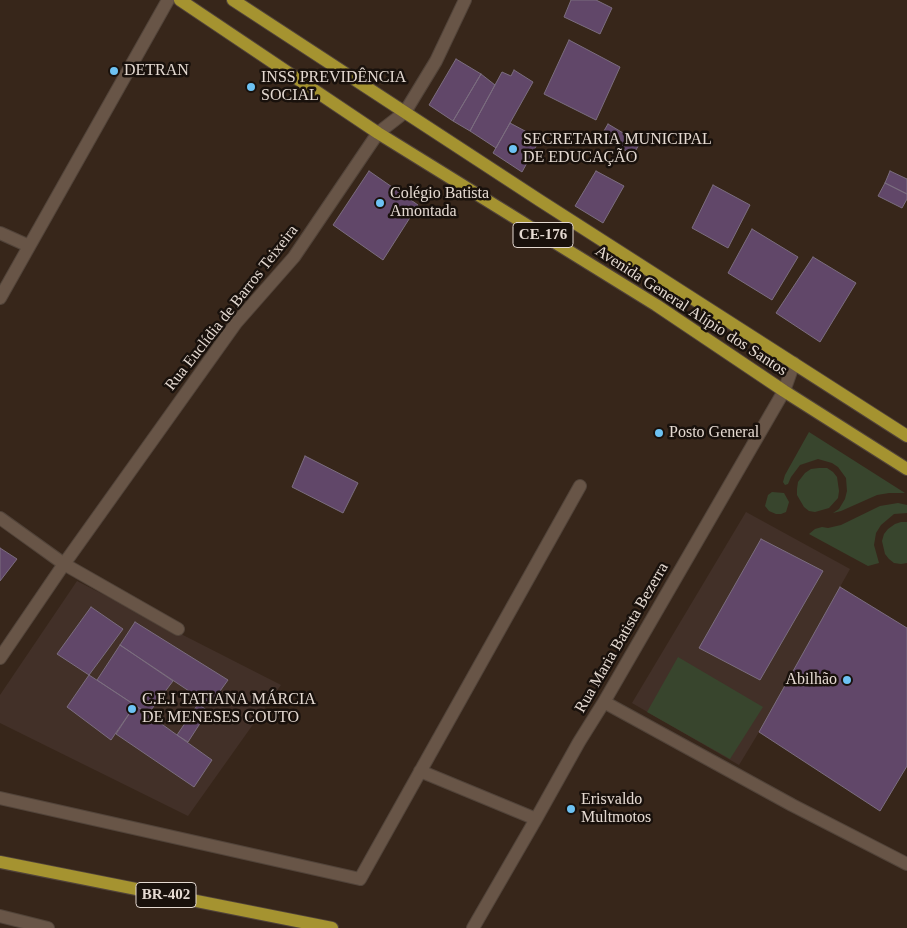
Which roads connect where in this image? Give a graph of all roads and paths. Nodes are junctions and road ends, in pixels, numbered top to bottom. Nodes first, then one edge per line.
1 (168, 0) edge
2 (180, 0) edge
3 (233, 0) edge
4 (465, 0) edge
5 (405, 112) junction
6 (378, 133) junction
7 (0, 233) edge
8 (29, 246) junction
9 (0, 298) edge
10 (794, 363) junction
11 (784, 390) junction
12 (907, 436) edge
13 (907, 468) edge
14 (580, 486) dead end
15 (0, 518) edge
16 (64, 564) junction
17 (178, 630) dead end
18 (0, 658) edge
19 (604, 702) junction
20 (420, 771) junction
21 (0, 798) edge
22 (536, 819) junction
23 (0, 862) edge
24 (907, 864) edge
25 (0, 916) edge
26 (48, 928) edge
27 (332, 928) edge
28 (473, 928) edge

1 - 8 street
2 - 6 main road, Avenida General Alípio dos Santos / CE-176
3 - 5 main road, Avenida General Alípio dos Santos / CE-176
4 - 5 street, Rua Euclídia de Barros Teixeira
5 - 6 street, Rua Euclídia de Barros Teixeira
5 - 10 main road, Avenida General Alípio dos Santos / CE-176
6 - 11 main road, Avenida General Alípio dos Santos / CE-176
6 - 16 street, Rua Euclídia de Barros Teixeira
7 - 8 street
8 - 9 street
10 - 11 street, Rua Maria Batista Bezerra
10 - 12 main road, Avenida General Alípio dos Santos / CE-176
11 - 13 main road, Avenida General Alípio dos Santos / CE-176
11 - 19 street, Rua Maria Batista Bezerra
14 - 20 street
15 - 16 street
16 - 17 street
16 - 18 street, Rua Euclídia de Barros Teixeira
19 - 22 street, Rua Maria Batista Bezerra
19 - 24 street
20 - 21 street
20 - 22 street
22 - 28 street, Rua Maria Batista Bezerra
23 - 27 main road, BR-402
25 - 26 street

